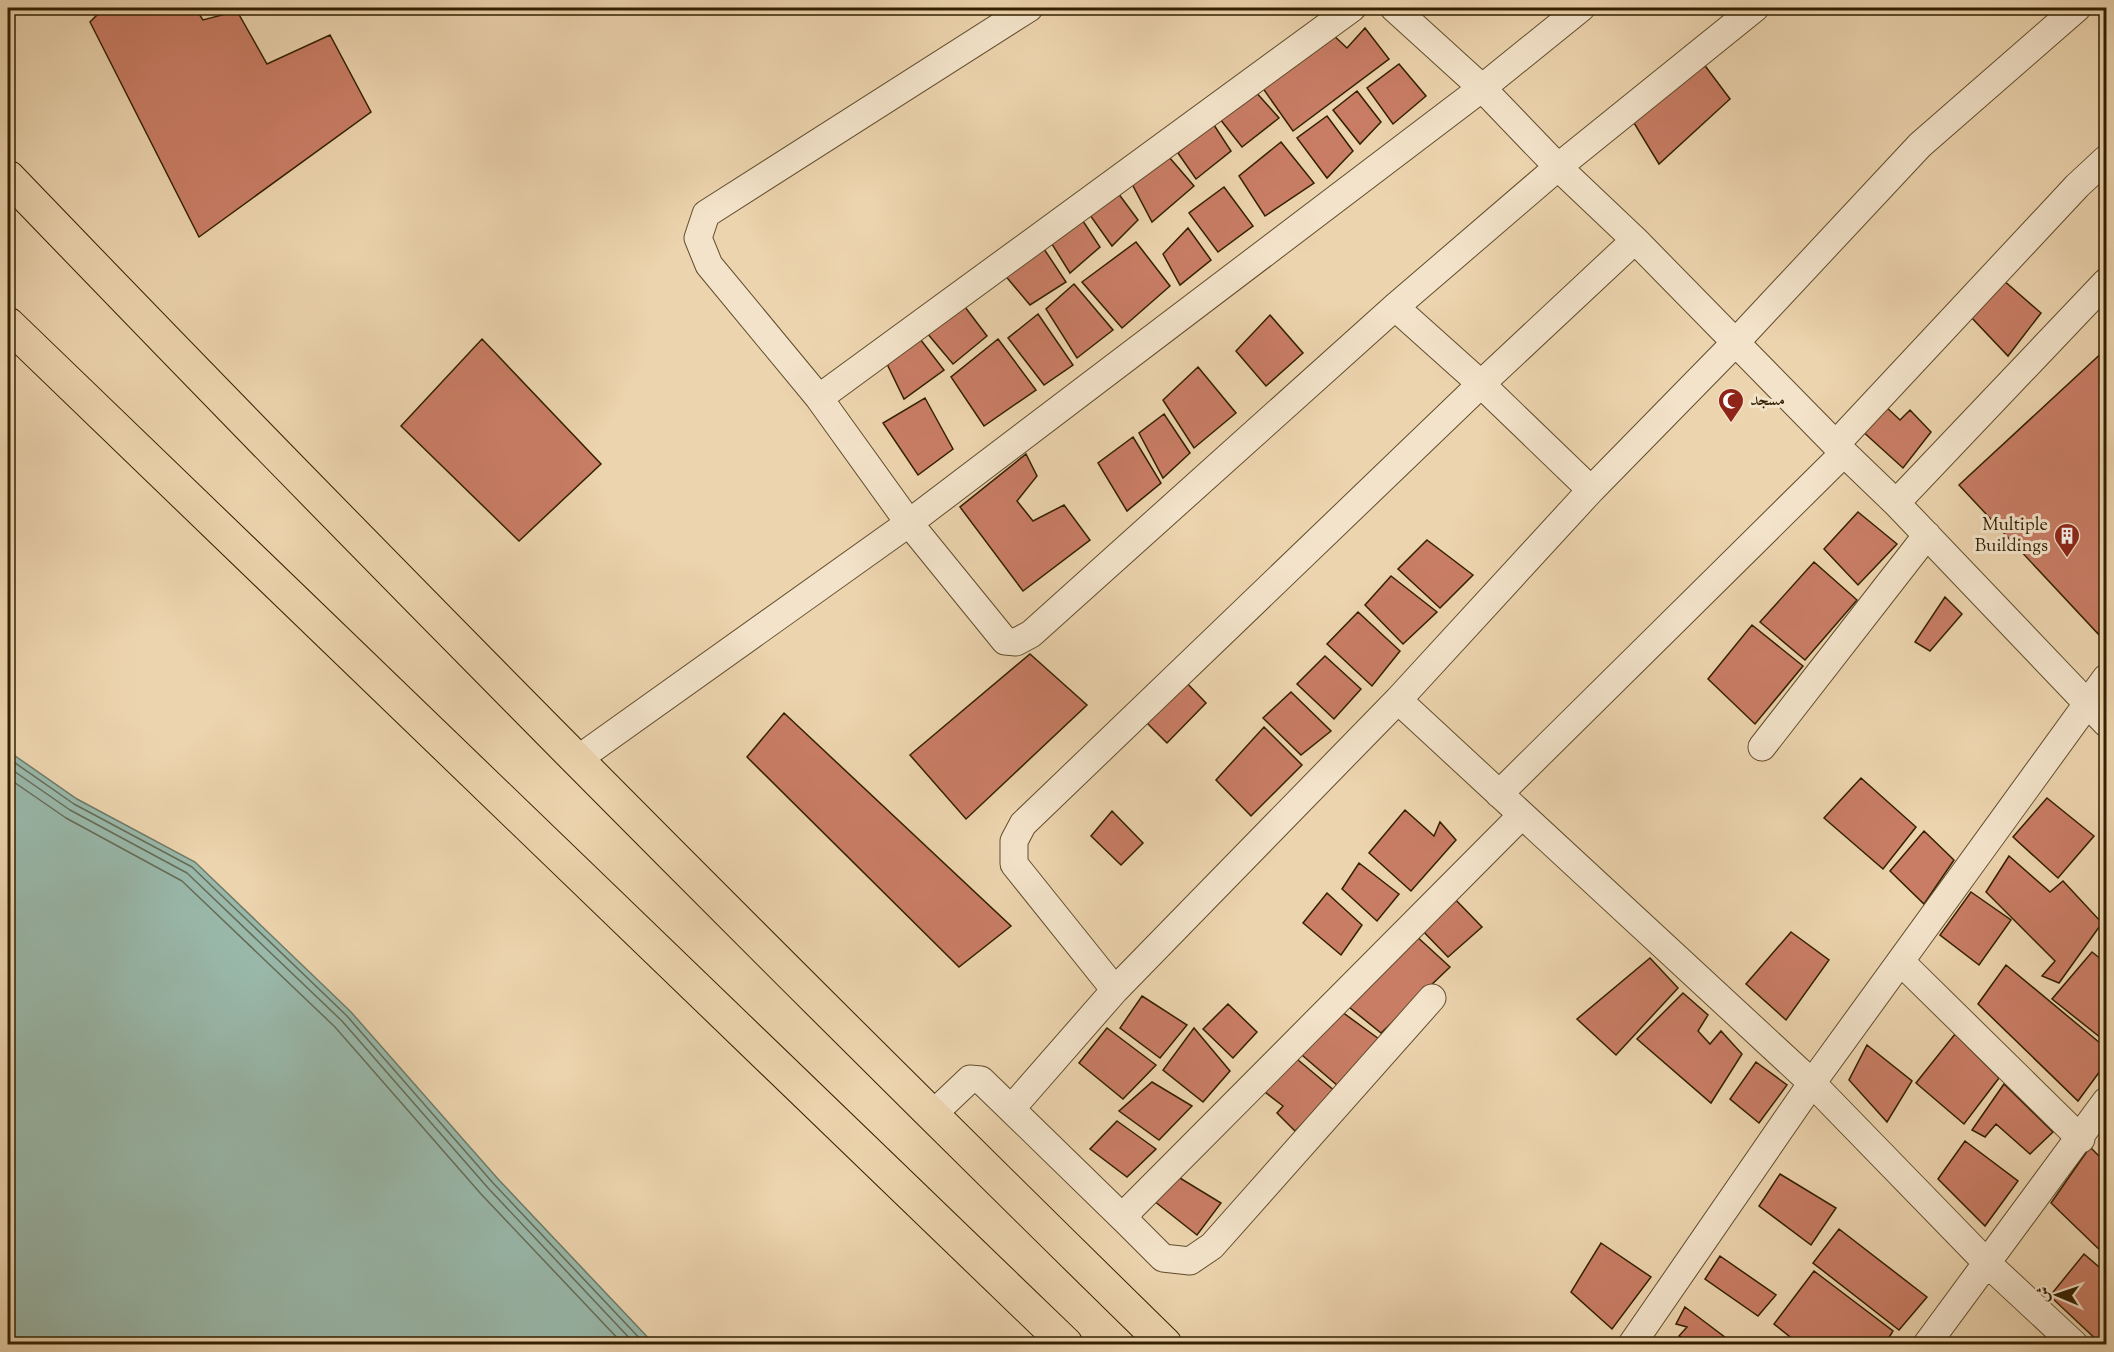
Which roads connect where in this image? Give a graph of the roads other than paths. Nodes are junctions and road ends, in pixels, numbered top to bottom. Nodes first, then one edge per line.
1 (1029, 8) edge
2 (1352, 8) edge
3 (1394, 8) edge
4 (1581, 8) edge
5 (1755, 8) edge
6 (2077, 8) edge
7 (1482, 88) junction
8 (2106, 159) edge
9 (1558, 167) junction
10 (8, 177) edge
11 (1635, 240) junction
12 (2106, 282) edge
13 (1395, 307) junction
14 (8, 324) edge
15 (1735, 343) junction
16 (1481, 384) junction
17 (819, 398) junction
18 (1840, 448) junction
19 (1591, 490) junction
20 (1896, 503) junction
21 (909, 523) junction
22 (1927, 535) junction
23 (2106, 678) edge
24 (1398, 700) junction
25 (2086, 703) junction
26 (2106, 723) edge
27 (1762, 747) dead end
28 (578, 759) junction
29 (1499, 794) junction
30 (1522, 814) junction
31 (1902, 963) junction
32 (1115, 990) junction
33 (1432, 999) dead end
34 (1812, 1083) junction
35 (2106, 1101) edge
36 (1011, 1108) junction
37 (932, 1115) junction
38 (2081, 1139) junction
39 (1124, 1219) junction
40 (1988, 1264) junction
41 (1066, 1344) edge
42 (1165, 1344) edge
43 (1632, 1344) edge
44 (1927, 1344) edge
45 (2074, 1344) edge

1 - 17 street
2 - 17 street
3 - 7 street
4 - 7 street
5 - 9 street
6 - 15 street
7 - 9 street
7 - 21 street
8 - 18 street
9 - 11 street
9 - 13 street
10 - 28 main road
11 - 15 street
11 - 16 street
12 - 20 street
13 - 16 street
13 - 21 street
14 - 41 main road
15 - 18 street
15 - 19 street
16 - 19 street
16 - 32 street
17 - 21 street
18 - 20 street
18 - 29 street
19 - 24 street
20 - 22 street
21 - 28 street
22 - 25 street
22 - 27 street
23 - 25 street
24 - 29 street
24 - 32 street
25 - 26 street
25 - 31 street
28 - 37 main road
29 - 30 street
30 - 34 street
30 - 39 street
31 - 34 street
31 - 38 street
32 - 36 street
33 - 39 street
34 - 40 street
34 - 43 street
35 - 38 street
36 - 37 street
36 - 39 street
37 - 42 main road
38 - 40 street
40 - 44 street
40 - 45 street

